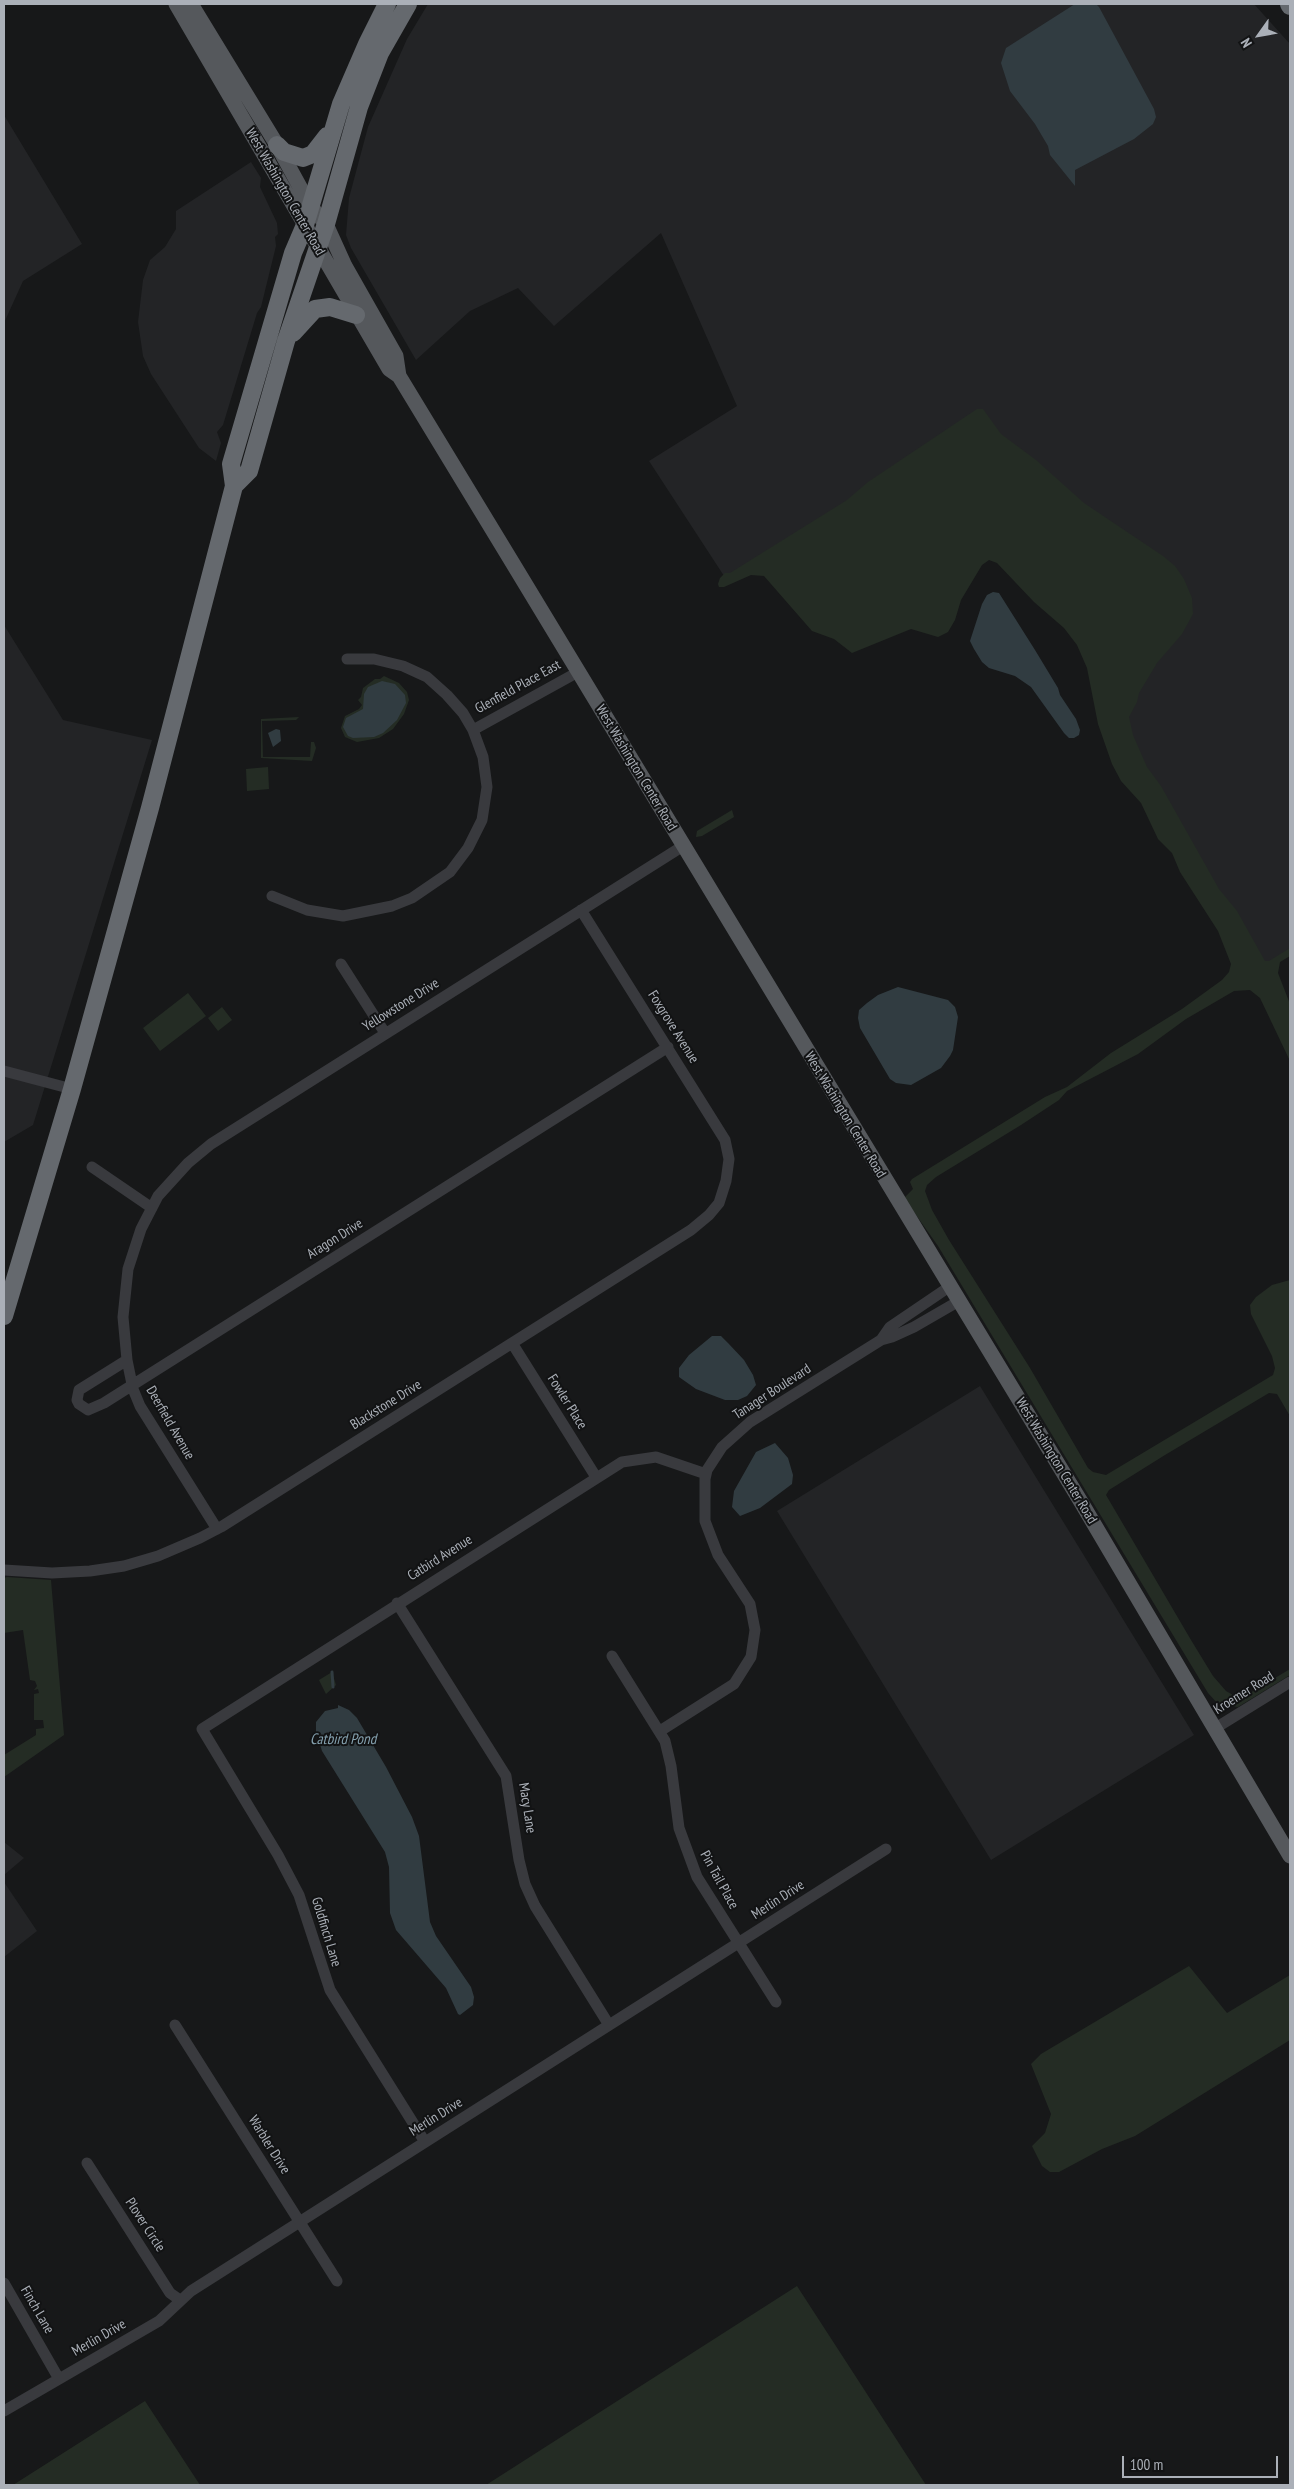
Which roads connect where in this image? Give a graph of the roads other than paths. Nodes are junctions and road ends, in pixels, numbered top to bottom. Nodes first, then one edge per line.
1 (176, 4) edge
2 (191, 4) edge
3 (387, 4) edge
4 (408, 4) edge
5 (335, 123) junction
6 (277, 145) junction
7 (311, 207) junction
8 (326, 224) junction
9 (305, 226) junction
10 (318, 248) junction
11 (356, 315) junction
12 (286, 341) junction
13 (399, 376) junction
14 (234, 486) junction
15 (347, 659) dead end
16 (578, 672) junction
17 (473, 730) junction
18 (683, 846) junction
19 (272, 896) dead end
20 (581, 910) junction
21 (341, 964) dead end
22 (385, 1033) junction
23 (668, 1047) junction
24 (4, 1071) edge
25 (72, 1089) junction
26 (729, 1164) joint
27 (92, 1167) dead end
28 (152, 1208) junction
29 (950, 1287) junction
30 (959, 1301) junction
31 (4, 1316) edge
32 (881, 1340) junction
33 (512, 1343) junction
34 (127, 1360) junction
35 (133, 1385) junction
36 (706, 1474) junction
37 (596, 1477) junction
38 (217, 1528) junction
39 (4, 1570) edge
40 (397, 1603) junction
41 (612, 1656) dead end
42 (1290, 1682) edge
43 (202, 1729) joint
44 (1214, 1729) junction
45 (660, 1731) junction
46 (886, 1849) dead end
47 (1290, 1856) edge
48 (739, 1943) junction
49 (776, 2002) dead end
50 (175, 2025) dead end
51 (609, 2025) junction
52 (425, 2142) junction
53 (87, 2163) dead end
54 (300, 2221) junction
55 (337, 2281) dead end
56 (4, 2283) edge
57 (180, 2300) junction
58 (60, 2378) junction
59 (4, 2411) edge

1 - 9 main road, West Washington Center Road
2 - 6 main road, West Washington Center Road
3 - 5 highway
4 - 8 highway
5 - 6 highway
5 - 7 highway
6 - 7 main road, West Washington Center Road
7 - 8 main road, West Washington Center Road
7 - 9 highway
8 - 10 highway
8 - 13 main road, West Washington Center Road
9 - 10 main road, West Washington Center Road
9 - 14 highway
10 - 11 main road, West Washington Center Road
10 - 12 highway
11 - 12 highway
11 - 13 main road, West Washington Center Road
12 - 14 highway
13 - 16 main road, West Washington Center Road
14 - 25 highway
15 - 17 street
16 - 17 street, Glenfield Place East
16 - 18 main road, West Washington Center Road
17 - 19 street
18 - 20 street, Yellowstone Drive
18 - 29 main road, West Washington Center Road
20 - 22 street, Yellowstone Drive
20 - 23 street, Foxgrove Avenue
21 - 22 street
22 - 28 street, Yellowstone Drive
23 - 26 street, Foxgrove Avenue
23 - 35 street, Aragon Drive
24 - 25 street
25 - 31 highway
26 - 33 street, Blackstone Drive
27 - 28 street
28 - 34 street, Deerfield Avenue
29 - 30 main road, West Washington Center Road
29 - 32 street, Tanager Boulevard
30 - 32 street, Tanager Boulevard
30 - 44 main road, West Washington Center Road
32 - 36 street, Tanager Boulevard
33 - 37 street, Fowler Place
33 - 38 street, Blackstone Drive
34 - 35 street, Deerfield Avenue
34 - 35 street, Aragon Drive
35 - 38 street, Deerfield Avenue
36 - 37 street, Catbird Avenue
36 - 45 street, Tanager Boulevard
37 - 40 street, Catbird Avenue
38 - 39 street, Blackstone Drive
40 - 43 street, Catbird Avenue
40 - 51 street, Macy Lane
41 - 45 street
42 - 44 street, Kroemer Road
43 - 52 street, Goldfinch Lane
44 - 47 main road, West Washington Center Road
45 - 48 street, Pin Tail Place
46 - 48 street, Merlin Drive
48 - 49 street, Pin Tail Place
48 - 51 street, Merlin Drive
50 - 54 street, Warbler Drive
51 - 52 street, Merlin Drive
52 - 54 street, Merlin Drive
53 - 57 street, Plover Circle
54 - 55 street, Warbler Drive
54 - 57 street, Merlin Drive
56 - 58 street, Finch Lane
57 - 58 street, Merlin Drive
58 - 59 street, Merlin Drive

